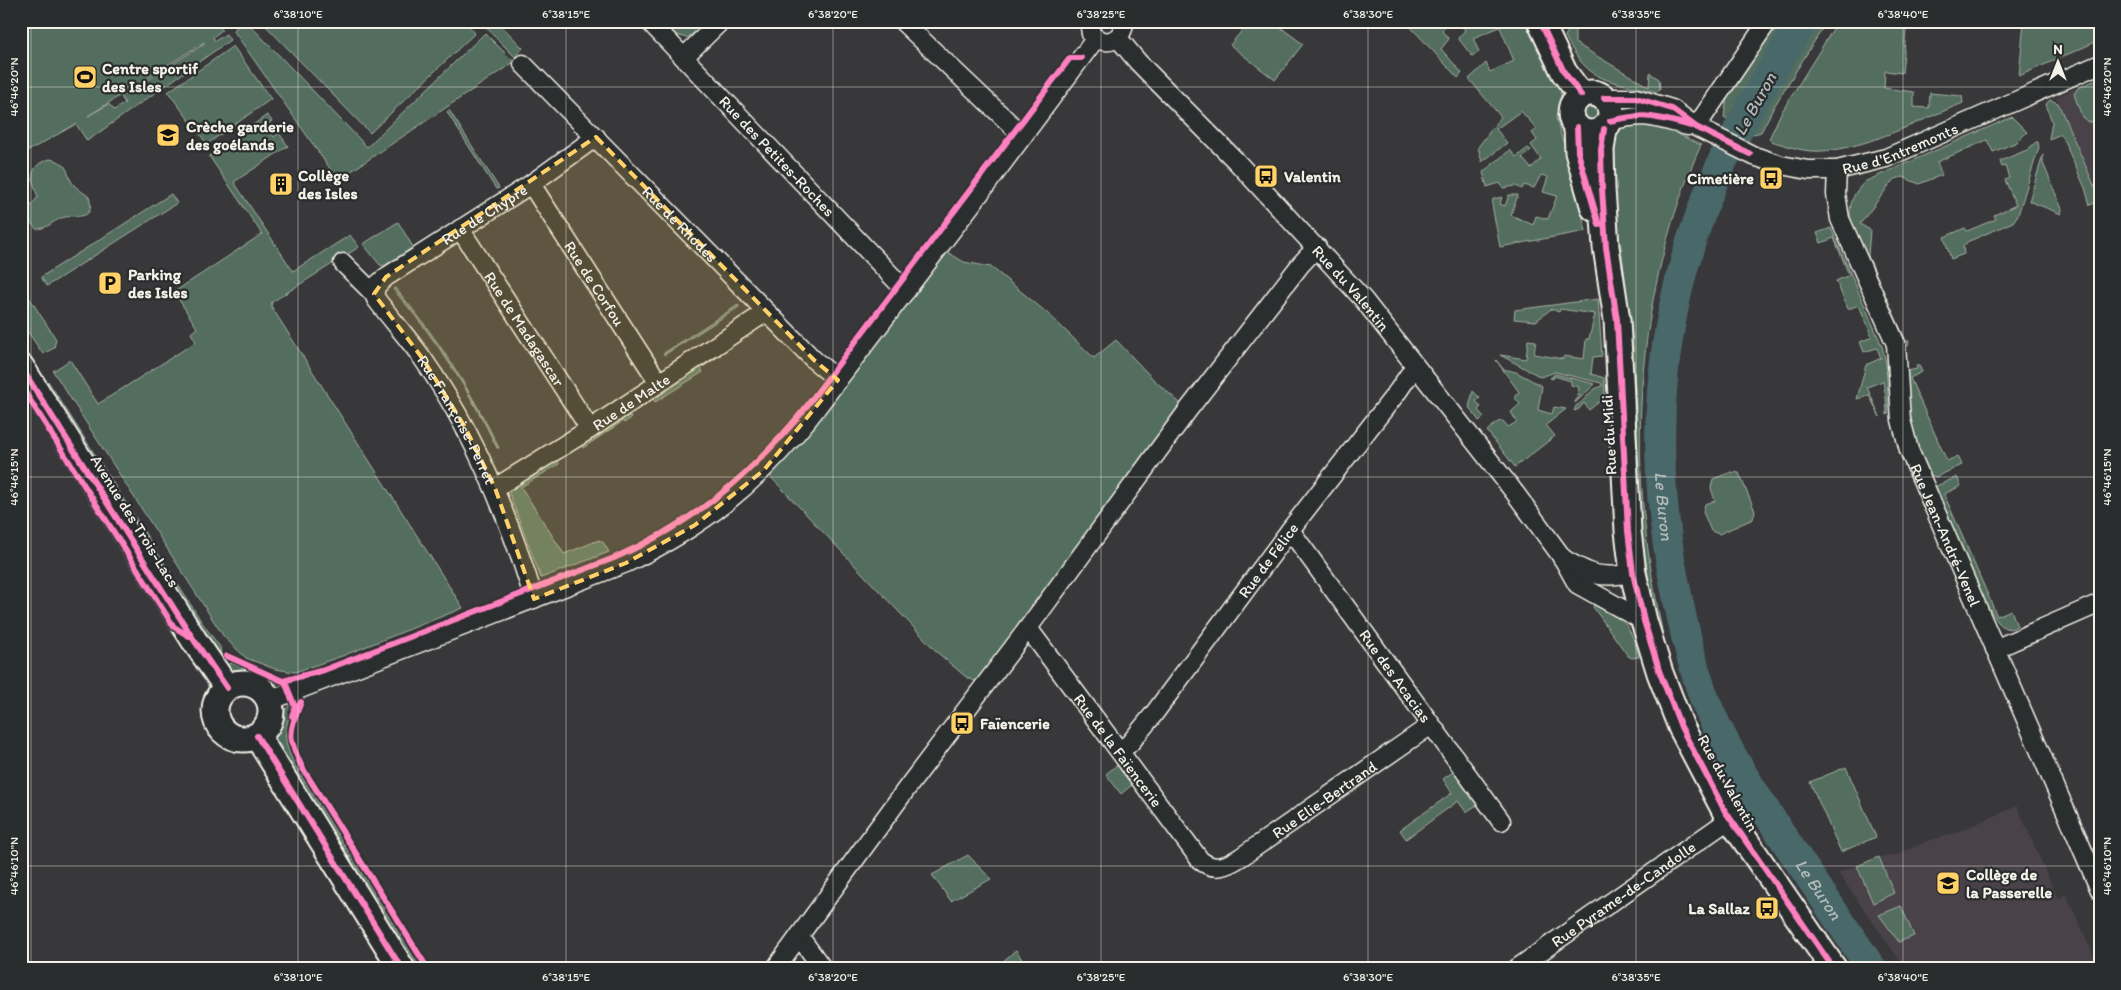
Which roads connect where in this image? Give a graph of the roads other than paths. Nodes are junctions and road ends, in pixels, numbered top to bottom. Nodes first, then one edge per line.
1 (649, 21) edge
2 (721, 21) edge
3 (902, 21) edge
4 (1540, 21) edge
5 (1768, 21) edge
6 (1090, 26) edge
7 (1121, 30) edge
8 (684, 57) junction
9 (523, 64) dead end
10 (2100, 64) edge
11 (1600, 111) junction
12 (1696, 128) junction
13 (1023, 136) junction
14 (596, 137) junction
15 (1837, 170) junction
16 (531, 184) junction
17 (460, 230) junction
18 (1317, 247) junction
19 (1606, 247) junction
20 (343, 263) dead end
21 (906, 291) junction
22 (374, 294) junction
23 (766, 312) junction
24 (1415, 366) junction
25 (21, 367) edge
26 (838, 380) junction
27 (660, 382) junction
28 (590, 428) junction
29 (495, 488) junction
30 (1290, 530) junction
31 (1562, 558) junction
32 (1633, 574) junction
33 (534, 599) junction
34 (2100, 603) edge
35 (1644, 620) junction
36 (1028, 628) junction
37 (1995, 649) junction
38 (227, 688) junction
39 (269, 701) junction
40 (1431, 725) junction
41 (257, 736) junction
42 (1120, 751) junction
43 (1730, 819) junction
44 (1501, 821) dead end
45 (1214, 868) joint
46 (2100, 890) edge
47 (800, 936) junction
48 (402, 969) edge
49 (775, 969) edge
50 (823, 969) edge
51 (1516, 969) edge
52 (1834, 969) edge

1 - 8 street, Rue des Petites-Roches
2 - 8 street
3 - 13 street
4 - 11 main road
5 - 12 street
6 - 7 street
6 - 13 street
7 - 18 street, Rue du Valentin
8 - 21 street, Rue des Petites-Roches
9 - 14 street, Rue de Rhodes
10 - 15 street, Rue d'Entremonts
11 - 12 street, Rue d'Entremonts
11 - 12 street, Rue d'Entremonts
11 - 19 main road, Rue du Midi
11 - 19 main road, Rue du Midi
12 - 15 street, Rue d'Entremonts
13 - 21 street
14 - 16 street, Rue de Chypre
14 - 23 street, Rue de Rhodes
15 - 37 street, Rue Jean-André-Venel
16 - 17 street, Rue de Chypre
16 - 27 street, Rue de Corfou
17 - 22 street, Rue de Chypre
17 - 28 street, Rue de Madagascar
18 - 24 street, Rue du Valentin
18 - 36 street
19 - 32 main road, Rue du Midi
20 - 22 street, Rue Françoise-Perret
21 - 26 street
22 - 29 street, Rue Françoise-Perret
23 - 26 street, Rue de Rhodes
23 - 27 street, Rue de Malte
24 - 30 street, Rue de Félice
24 - 31 street, Rue du Valentin
25 - 38 main road, Avenue des Trois-Lacs
26 - 33 street
27 - 28 street, Rue de Malte
28 - 29 street, Rue de Malte
29 - 33 street, Rue Françoise-Perret
30 - 40 street, Rue des Acacias
30 - 42 street, Rue de Félice
31 - 32 street, Rue du Valentin
31 - 35 street, Rue du Valentin
32 - 35 main road, Rue du Midi
33 - 39 street
34 - 37 street
35 - 43 main road, Rue du Valentin
36 - 42 street, Rue de la Faïencerie
36 - 47 street
37 - 46 street, Rue Jean-André-Venel
38 - 39 main road
38 - 41 main road
39 - 41 main road
40 - 44 street, Rue des Acacias
40 - 45 street, Rue Elie-Bertrand
41 - 48 main road
42 - 45 street, Rue de la Faïencerie
43 - 51 street, Rue Pyrame-de-Candolle
43 - 52 main road, Rue du Valentin
47 - 49 street
47 - 50 street

